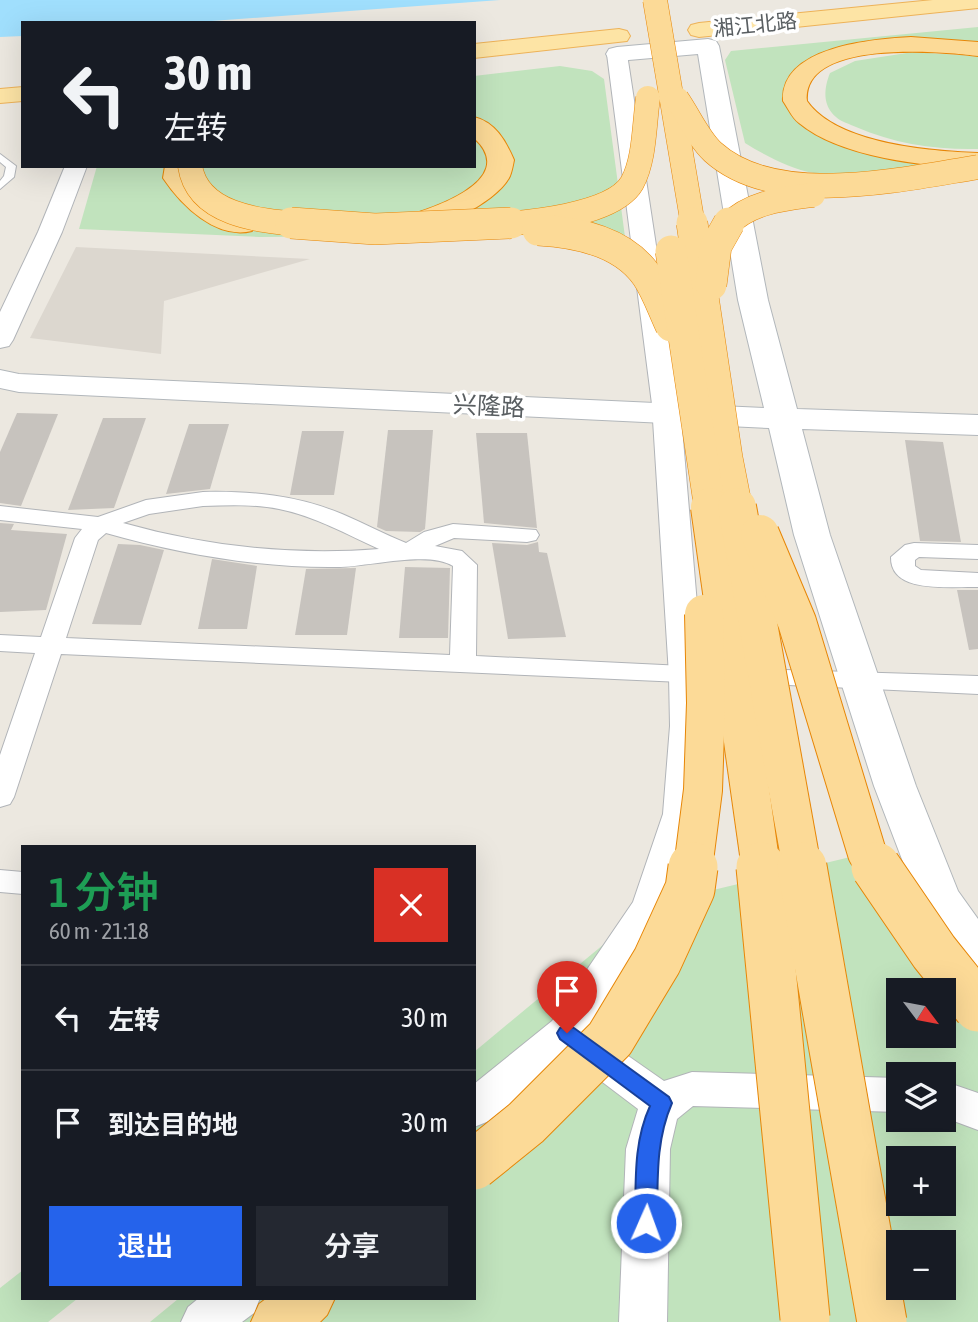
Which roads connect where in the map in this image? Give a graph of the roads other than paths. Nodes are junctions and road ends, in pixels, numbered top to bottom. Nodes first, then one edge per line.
1 (634, 0) edge
2 (655, 0) edge
3 (978, 2) edge
4 (978, 18) edge
5 (704, 38) junction
6 (618, 45) junction
7 (476, 51) edge
8 (978, 51) edge
9 (476, 68) edge
10 (21, 94) edge
11 (659, 94) junction
12 (0, 96) edge
13 (21, 109) edge
14 (0, 110) edge
15 (476, 126) edge
16 (476, 132) edge
17 (0, 157) edge
18 (978, 159) edge
19 (978, 167) edge
20 (75, 168) edge
21 (185, 168) edge
22 (186, 168) edge
23 (186, 168) edge
24 (187, 168) edge
25 (978, 174) edge
26 (0, 186) edge
27 (715, 258) junction
28 (662, 307) junction
29 (707, 312) junction
30 (0, 340) edge
31 (686, 361) junction
32 (0, 373) edge
33 (0, 379) edge
34 (666, 404) junction
35 (978, 405) edge
36 (780, 409) junction
37 (978, 425) edge
38 (714, 458) junction
39 (0, 513) edge
40 (100, 524) junction
41 (527, 535) dead end
42 (408, 552) junction
43 (978, 552) edge
44 (978, 580) edge
45 (797, 622) junction
46 (0, 643) edge
47 (51, 645) junction
48 (463, 665) junction
49 (859, 680) junction
50 (978, 685) edge
51 (696, 689) junction
52 (0, 797) edge
53 (0, 881) edge
54 (21, 883) edge
55 (978, 954) edge
56 (978, 1007) edge
57 (567, 1033) junction
58 (886, 1094) edge
59 (662, 1103) junction
60 (956, 1103) edge
61 (476, 1107) edge
62 (978, 1112) edge
63 (476, 1163) edge
64 (234, 1300) edge
65 (306, 1300) edge
66 (805, 1320) edge
67 (205, 1322) edge
68 (279, 1322) edge
69 (643, 1322) edge
70 (882, 1322) edge

1 - 11 highway
2 - 11 highway, bridge
3 - 5 main road, 湘江北路
4 - 5 main road, 湘江北路
5 - 6 main road
5 - 36 main road
6 - 7 main road
6 - 9 main road
6 - 34 street
8 - 18 highway
10 - 12 main road
11 - 19 highway, bridge
11 - 22 highway, bridge
11 - 29 highway, bridge
11 - 31 highway, bridge
13 - 14 main road
15 - 23 highway, bridge
16 - 24 highway, bridge
17 - 26 lane
20 - 30 street
21 - 28 highway, bridge
25 - 27 highway, bridge
27 - 29 highway, bridge
27 - 45 highway, bridge
28 - 31 highway, bridge
28 - 51 highway, bridge
29 - 38 highway, bridge
31 - 38 highway, bridge
32 - 34 main road, 兴隆路
33 - 34 main road, 兴隆路
34 - 36 main road, 兴隆路
34 - 51 street
35 - 36 main road, 兴隆路
36 - 37 main road, 兴隆路
36 - 49 main road
38 - 45 highway, bridge
38 - 51 highway, bridge
38 - 66 highway, bridge
38 - 70 highway, bridge
39 - 40 street
40 - 42 street
40 - 42 street
40 - 47 street
41 - 42 street
42 - 48 street
43 - 44 street
45 - 56 highway, bridge
46 - 47 street
47 - 48 street
47 - 52 street
48 - 51 street
49 - 50 street
49 - 51 street
49 - 55 main road
51 - 57 street
51 - 63 highway, bridge
53 - 54 street
57 - 59 street
57 - 61 street
58 - 59 street
59 - 69 street
60 - 62 street
64 - 67 street
65 - 68 highway

